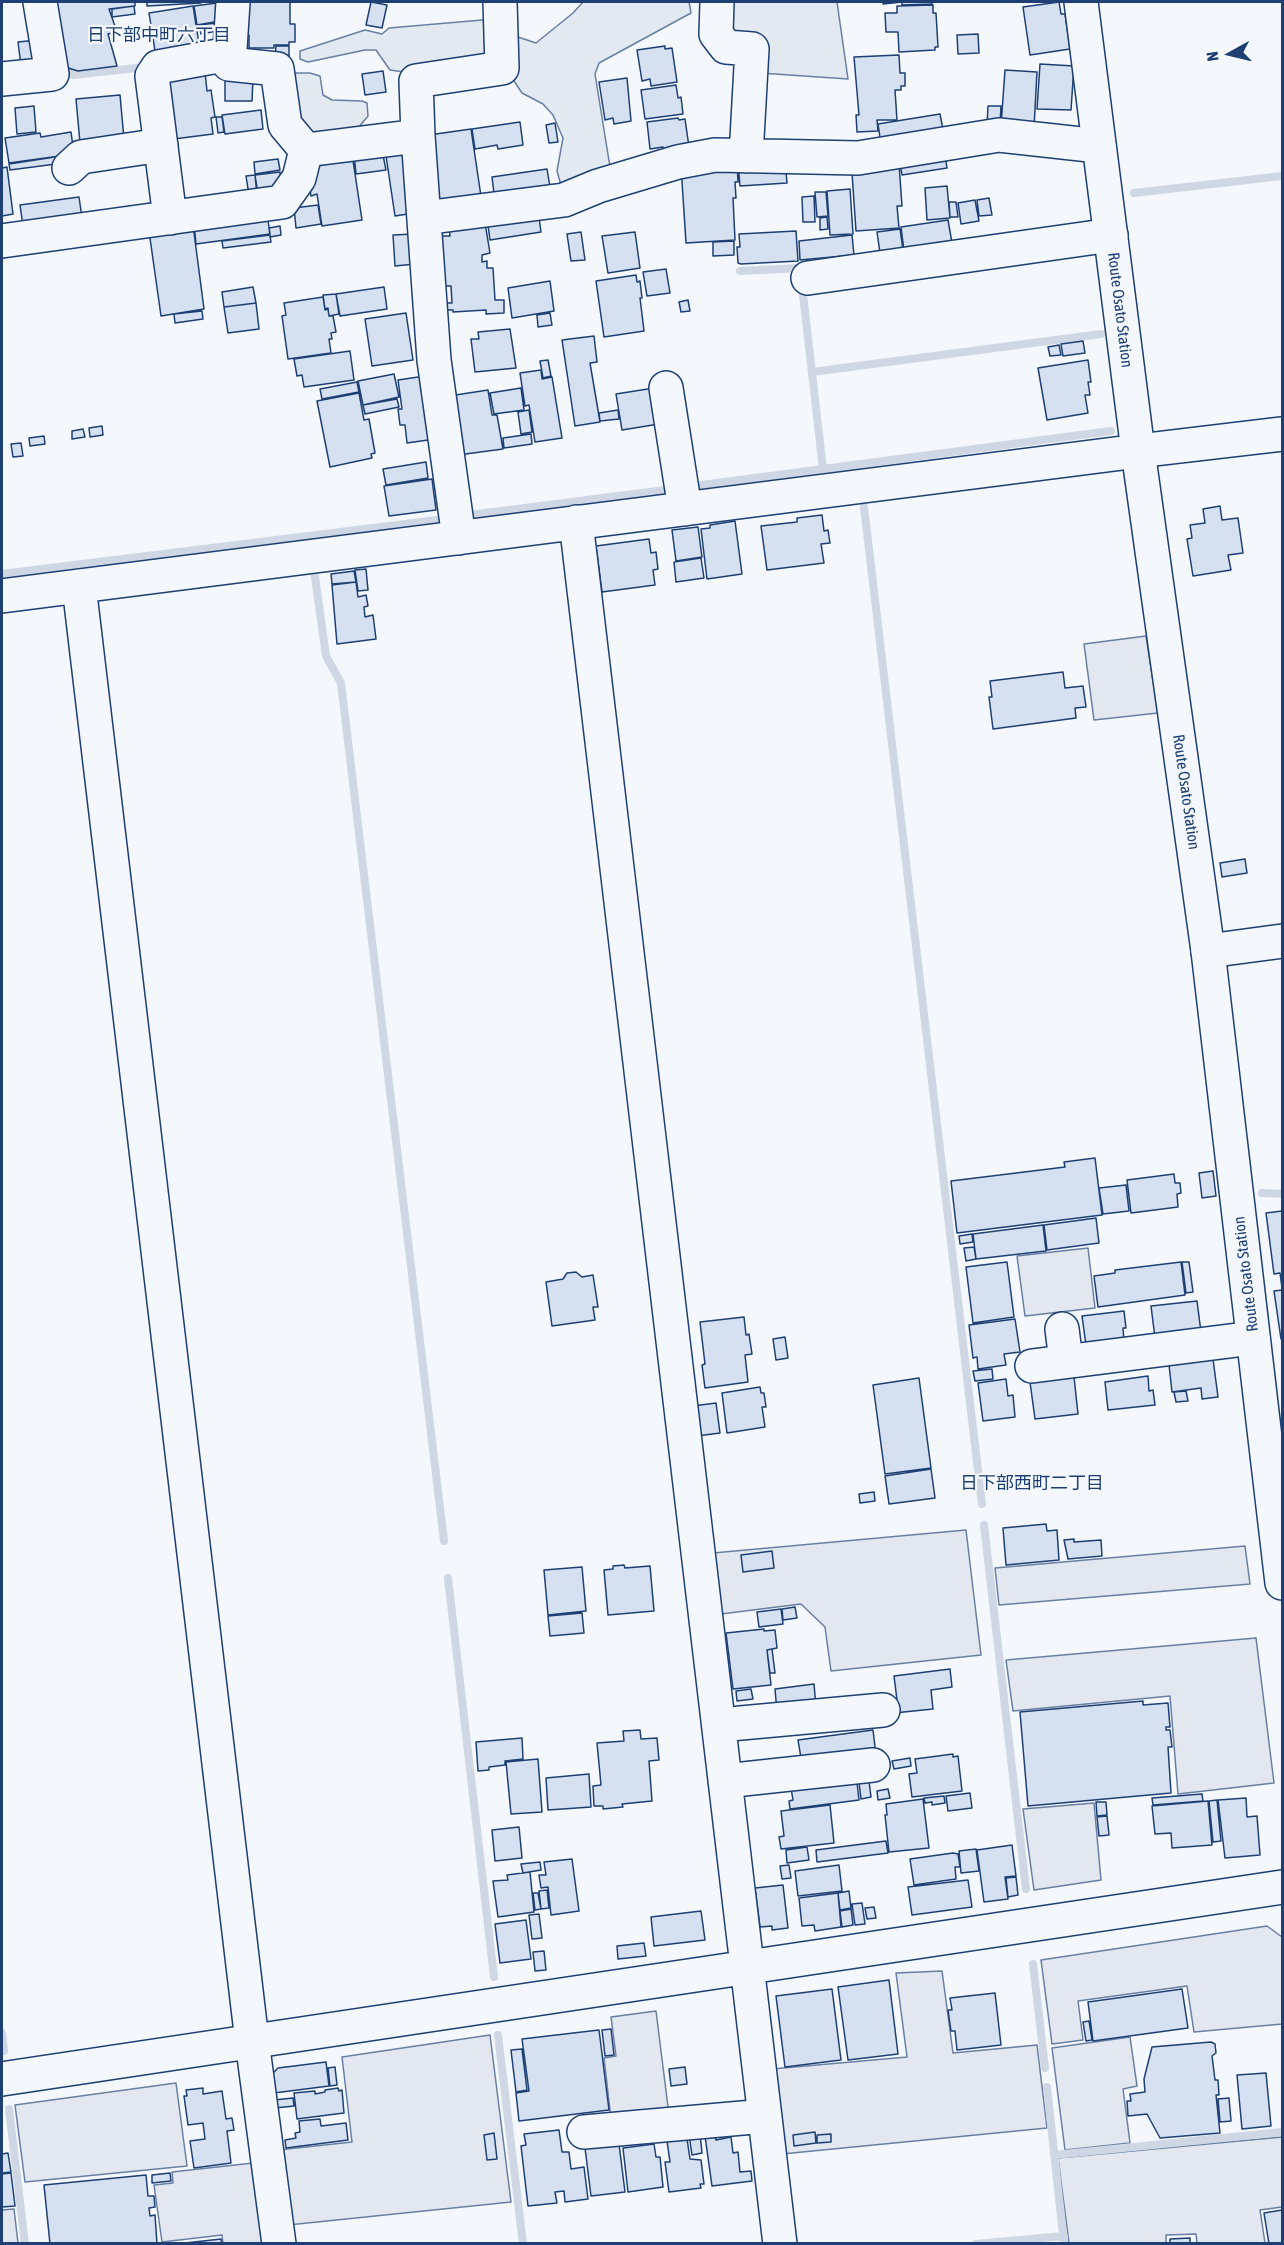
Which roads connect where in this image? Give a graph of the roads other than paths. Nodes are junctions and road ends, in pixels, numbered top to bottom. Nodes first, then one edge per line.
1 (40, 2) edge
2 (233, 2) edge
3 (500, 2) edge
4 (717, 2) edge
5 (1081, 2) edge
6 (229, 54) junction
7 (2, 80) edge
8 (418, 136) junction
9 (160, 146) junction
10 (1099, 146) junction
11 (306, 150) junction
12 (746, 156) junction
13 (69, 168) dead end
14 (170, 218) junction
15 (424, 218) junction
16 (1111, 235) junction
17 (2, 241) edge
18 (808, 278) dead end
19 (666, 388) dead end
20 (1282, 434) edge
21 (1138, 451) junction
22 (685, 509) junction
23 (576, 522) junction
24 (459, 538) junction
25 (79, 586) junction
26 (2, 596) edge
27 (1282, 941) edge
28 (1208, 951) junction
29 (1062, 1329) dead end
30 (1253, 1338) junction
31 (1066, 1361) junction
32 (1032, 1366) dead end
33 (1276, 1475) edge
34 (1282, 1583) edge
35 (883, 1710) dead end
36 (719, 1725) junction
37 (873, 1765) dead end
38 (725, 1781) junction
39 (1282, 1887) edge
40 (747, 1967) junction
41 (252, 2041) junction
42 (2, 2079) edge
43 (765, 2116) junction
44 (584, 2132) dead end
45 (279, 2244) edge
46 (780, 2244) edge

1 - 7 street
2 - 6 street
3 - 8 street
4 - 12 street
5 - 10 street, Route Osato Station
6 - 9 street
6 - 11 street
8 - 11 street
8 - 15 street
9 - 13 street
9 - 14 street
10 - 12 street
10 - 16 street, Route Osato Station
11 - 14 street
12 - 15 street
14 - 17 street
15 - 24 street
16 - 18 street
16 - 21 street, Route Osato Station
19 - 22 street
20 - 21 street
21 - 22 street
21 - 28 street, Route Osato Station
22 - 23 street
23 - 24 street
23 - 36 street
24 - 25 street
25 - 26 street
25 - 41 street
27 - 28 street
28 - 30 street, Route Osato Station
29 - 31 street
30 - 31 street
30 - 33 street, Route Osato Station
31 - 32 street
33 - 34 street, Route Osato Station
35 - 36 street
36 - 38 street
37 - 38 street
38 - 40 street
39 - 40 street
40 - 41 street
40 - 43 street
41 - 42 street
41 - 45 street
43 - 44 street
43 - 46 street

